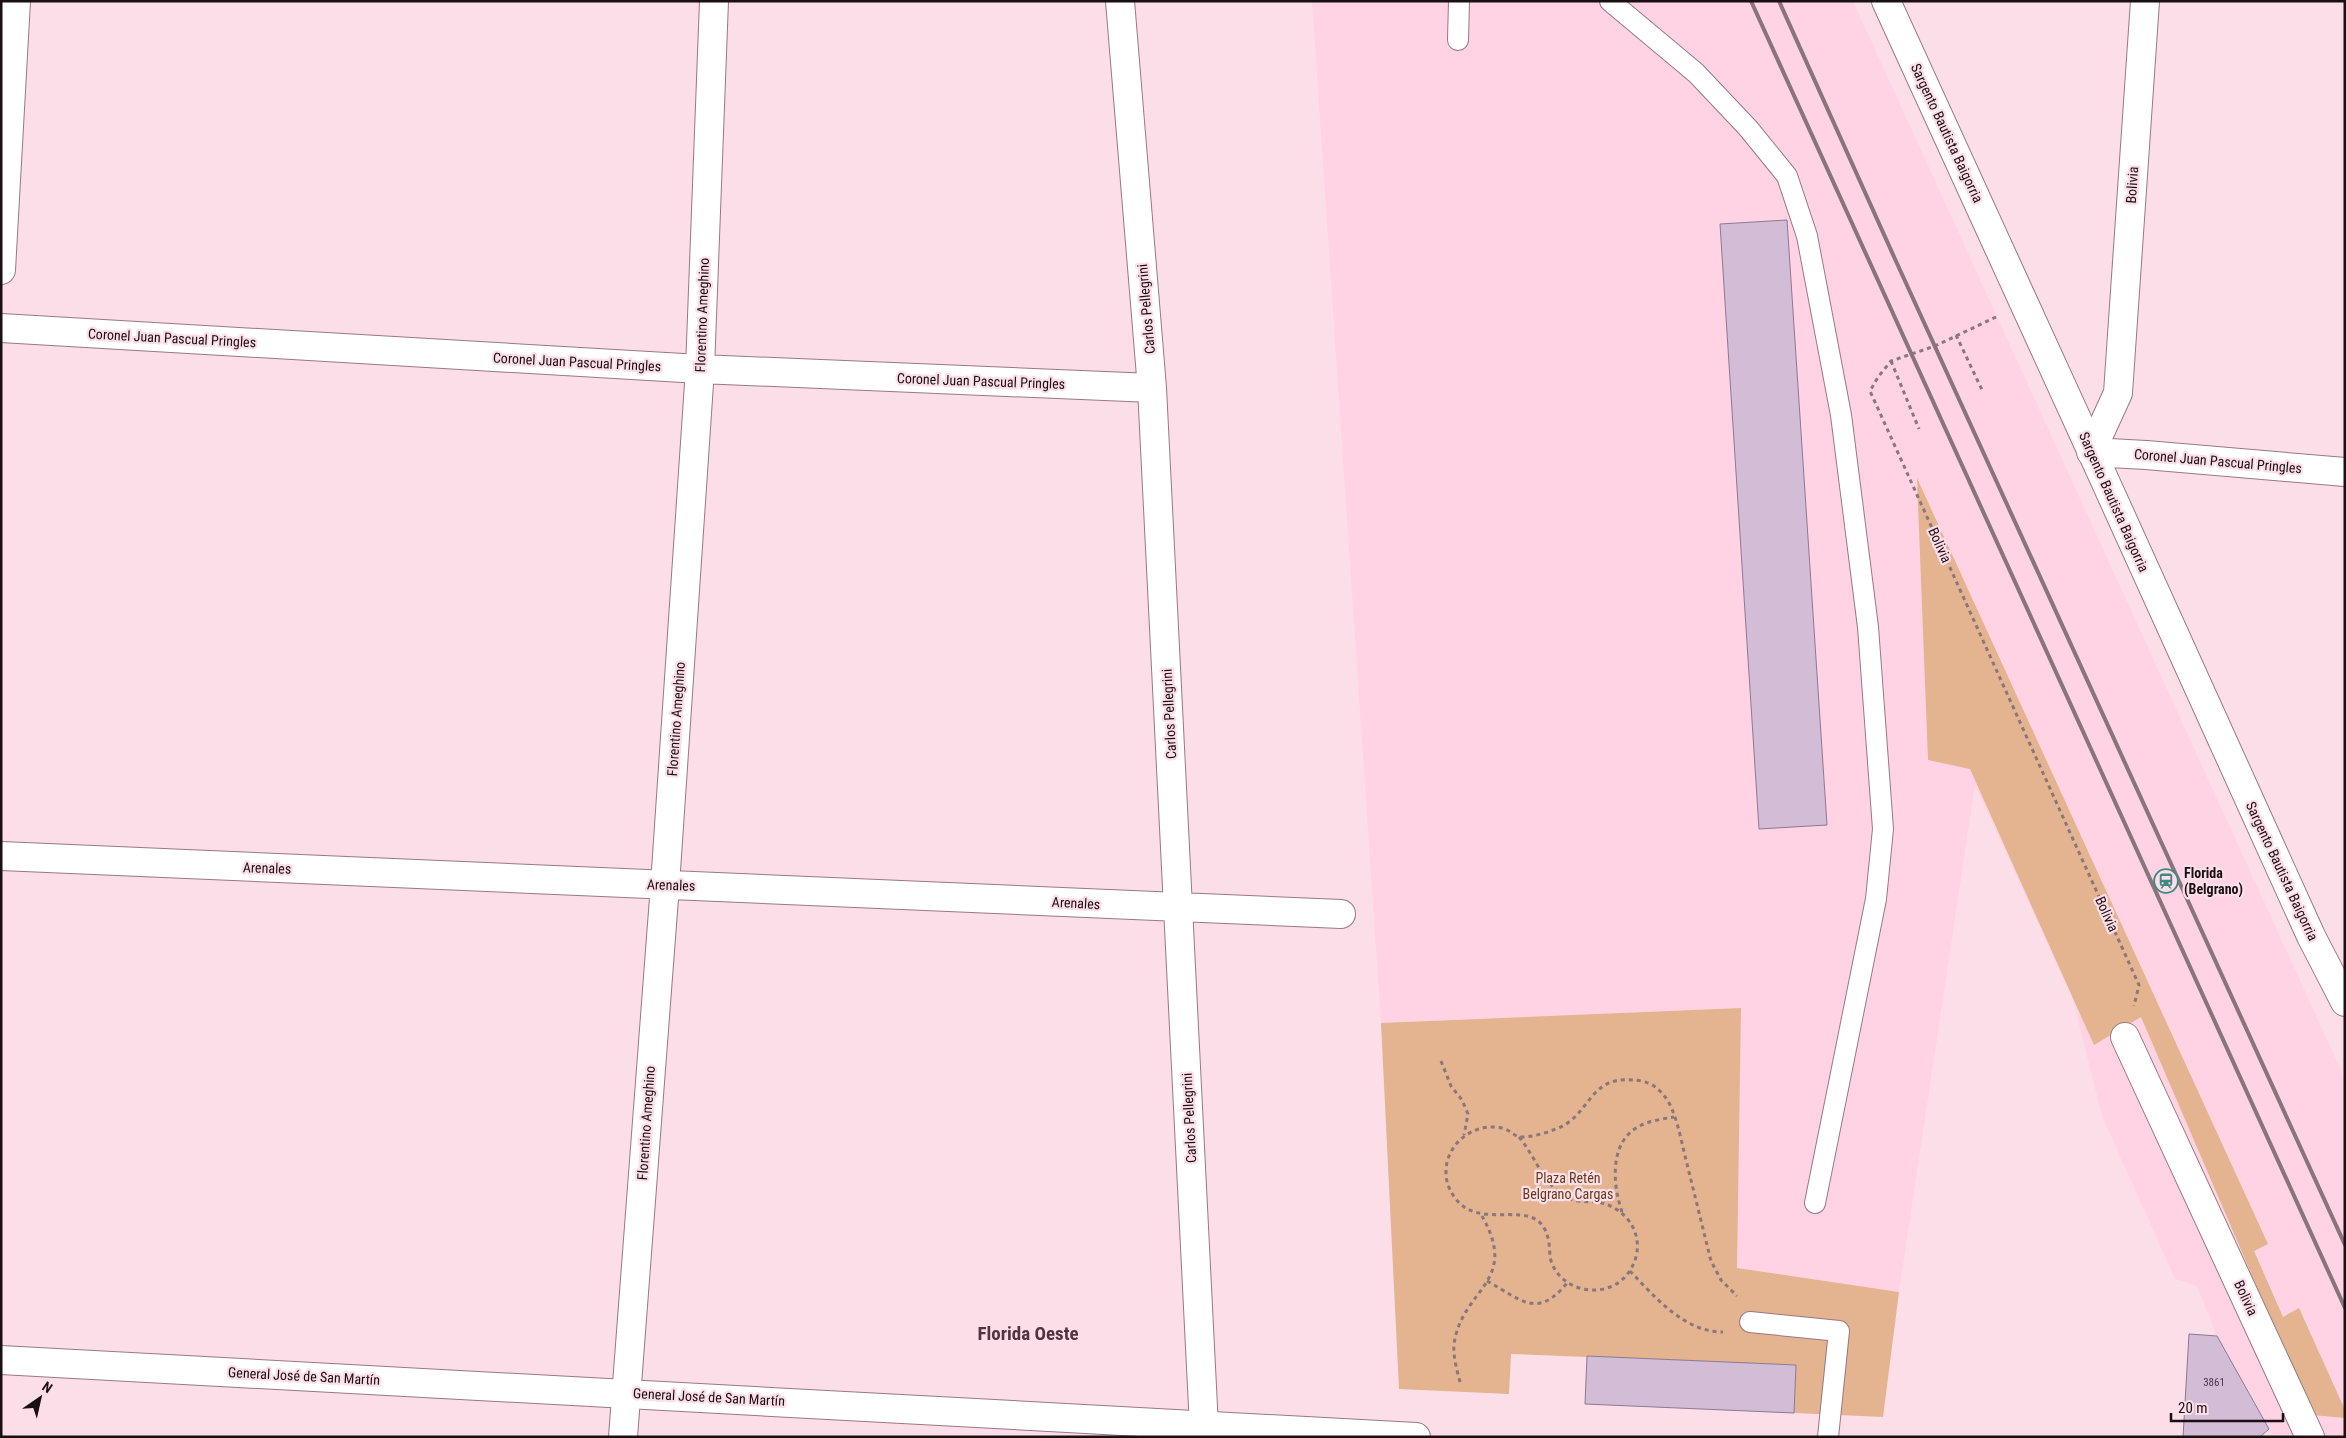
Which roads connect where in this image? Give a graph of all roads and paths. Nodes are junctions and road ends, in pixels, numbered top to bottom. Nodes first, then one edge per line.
1 (16, 1) edge
2 (714, 1) edge
3 (1120, 1) edge
4 (1459, 1) edge
5 (1610, 1) edge
6 (1886, 1) edge
7 (2145, 1) edge
8 (1458, 40) dead end
9 (1, 270) edge
10 (2026, 303) junction
11 (1, 328) edge
12 (1956, 335) junction
13 (1891, 361) junction
14 (700, 369) junction
15 (1152, 388) junction
16 (1983, 392) dead end
17 (1919, 429) dead end
18 (2091, 452) junction
19 (2345, 472) edge
20 (1, 856) edge
21 (665, 885) junction
22 (1180, 908) junction
23 (1341, 914) dead end
24 (2339, 977) edge
25 (2345, 1002) edge
26 (2125, 1036) joint
27 (1441, 1061) dead end
28 (1674, 1116) junction
29 (1464, 1135) junction
30 (1519, 1137) junction
31 (1815, 1203) dead end
32 (1622, 1212) junction
33 (1482, 1215) junction
34 (1630, 1271) junction
35 (1487, 1281) junction
36 (1568, 1282) junction
37 (1750, 1322) junction
38 (1, 1360) edge
39 (1460, 1382) dead end
40 (626, 1393) junction
41 (1204, 1427) junction
42 (1319, 1434) edge
43 (623, 1437) edge
44 (1416, 1437) edge
45 (1828, 1437) edge
46 (2310, 1437) edge

1 - 9 street
2 - 14 street, Florentino Ameghino
3 - 15 street, Carlos Pellegrini
4 - 8 lane
5 - 31 lane
6 - 10 street, Sargento Bautista Baigorria
7 - 18 street, Bolivia
10 - 12 path
10 - 18 street, Sargento Bautista Baigorria
11 - 14 street, Coronel Juan Pascual Pringles
12 - 13 path
12 - 16 path
13 - 17 path
13 - 26 path, Bolivia
14 - 15 street, Coronel Juan Pascual Pringles
14 - 21 street, Florentino Ameghino
15 - 22 street, Carlos Pellegrini
18 - 19 street, Coronel Juan Pascual Pringles
18 - 24 street, Sargento Bautista Baigorria
20 - 21 street, Arenales
21 - 22 street, Arenales
21 - 40 street, Florentino Ameghino
22 - 23 street, Arenales
22 - 41 street, Carlos Pellegrini
24 - 25 street, Sargento Bautista Baigorria
26 - 46 street, Bolivia
27 - 29 path
28 - 30 path
28 - 32 path
28 - 37 path
29 - 30 path
29 - 33 path
30 - 32 path
32 - 34 path
33 - 35 path
33 - 36 path
34 - 36 path
34 - 37 path
35 - 36 path
35 - 39 path
37 - 45 lane
38 - 40 street, General José de San Martín
40 - 41 street, General José de San Martín
40 - 43 street, Florentino Ameghino
41 - 42 street, General José de San Martín
42 - 44 street, General José de San Martín

